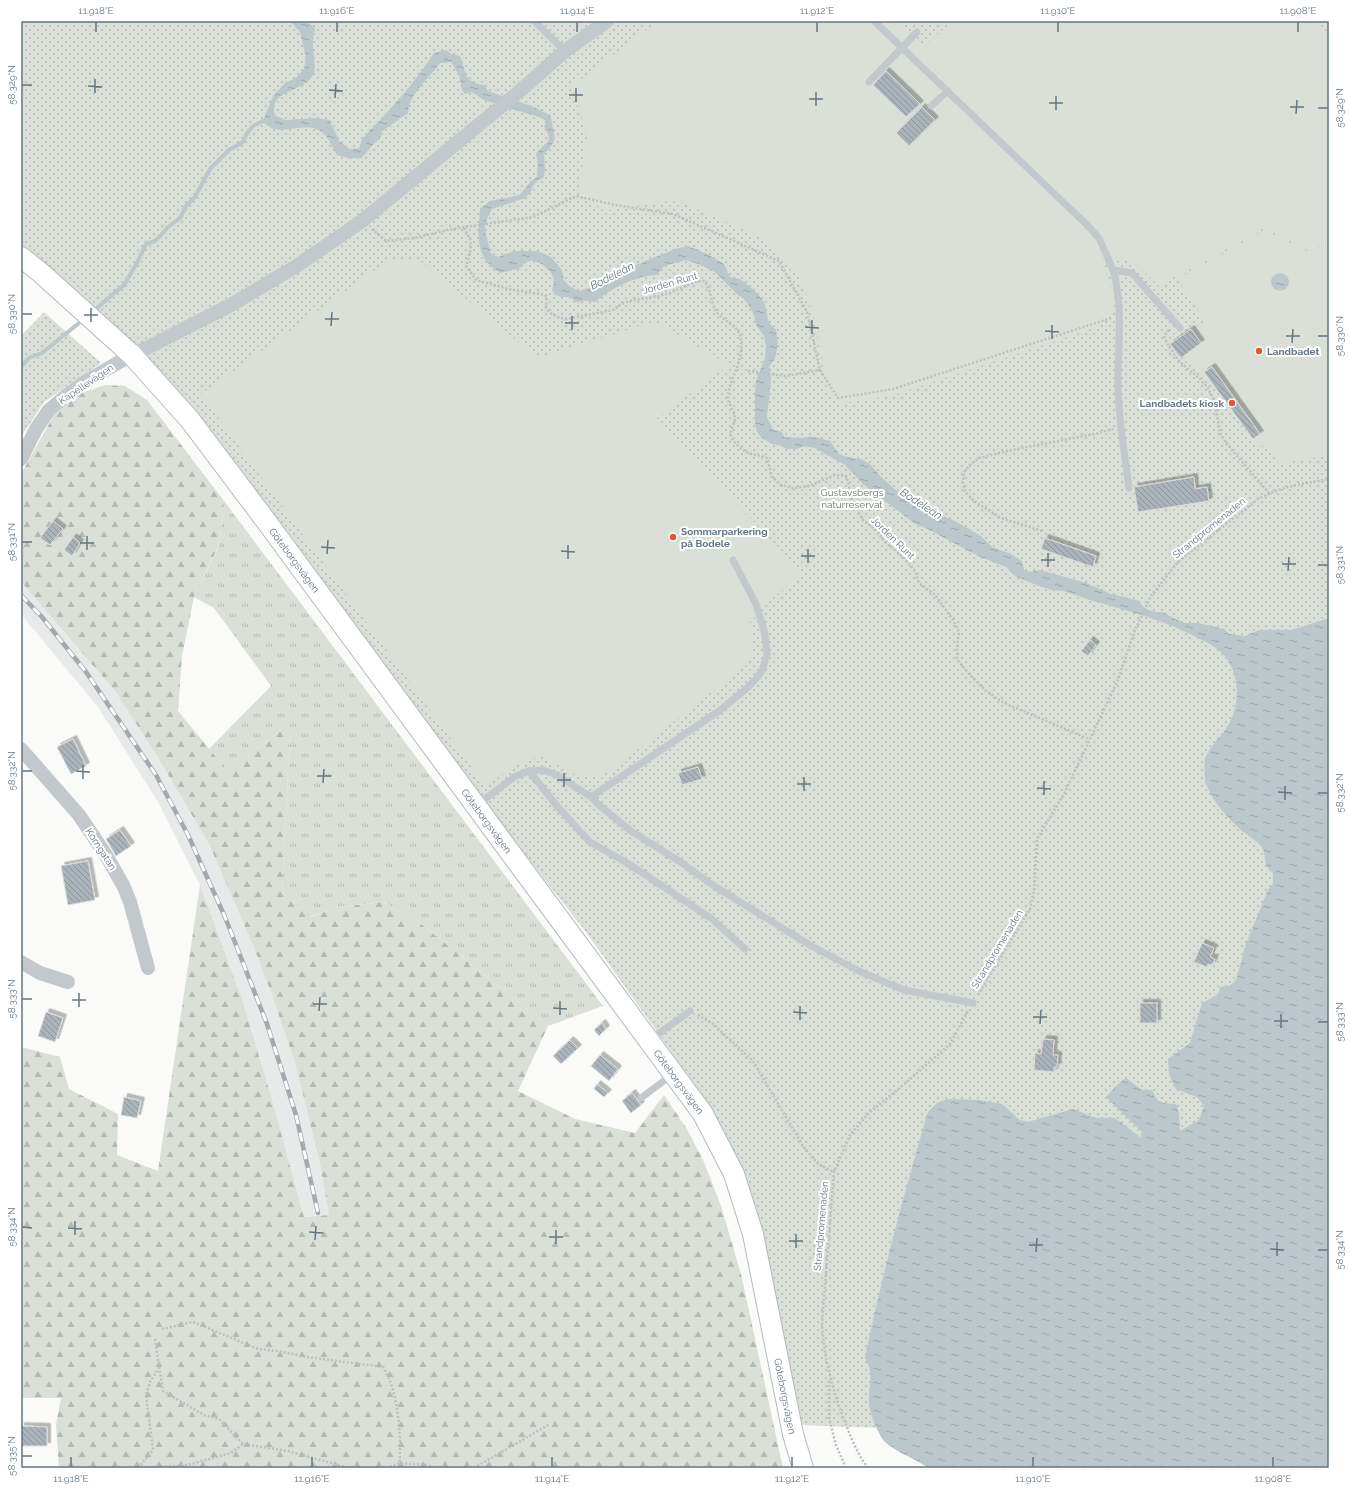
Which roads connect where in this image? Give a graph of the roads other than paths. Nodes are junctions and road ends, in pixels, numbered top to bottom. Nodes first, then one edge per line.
1 (534, 21) edge
2 (607, 21) edge
3 (874, 21) edge
4 (918, 32) dead end
5 (902, 47) junction
6 (565, 51) junction
7 (869, 82) dead end
8 (948, 91) junction
9 (931, 106) dead end
10 (21, 257) edge
11 (1112, 270) junction
12 (1180, 328) dead end
13 (132, 355) junction
14 (21, 459) edge
15 (1129, 488) dead end
16 (733, 560) dead end
17 (21, 749) edge
18 (529, 771) junction
19 (591, 797) junction
20 (475, 806) junction
21 (744, 949) dead end
22 (21, 962) edge
23 (148, 968) dead end
24 (68, 982) dead end
25 (973, 1003) road end
26 (690, 1011) road end
27 (648, 1041) junction
28 (673, 1074) junction
29 (641, 1098) dead end
30 (803, 1468) edge

1 - 6 lane
2 - 6 street, Kapellevägen
3 - 5 lane
4 - 5 lane
5 - 7 lane
5 - 8 lane
6 - 13 street, Kapellevägen
8 - 9 lane
8 - 11 lane
10 - 13 street, Göteborgsvägen
11 - 12 lane
11 - 15 lane
13 - 14 street, Kapellevägen
13 - 20 street, Göteborgsvägen
16 - 19 lane
17 - 23 street, Korngatan
18 - 19 lane
18 - 20 lane
18 - 21 lane
19 - 25 lane
20 - 27 street, Göteborgsvägen
22 - 24 street
26 - 27 lane
27 - 28 street, Göteborgsvägen
28 - 29 lane
28 - 30 street, Göteborgsvägen

